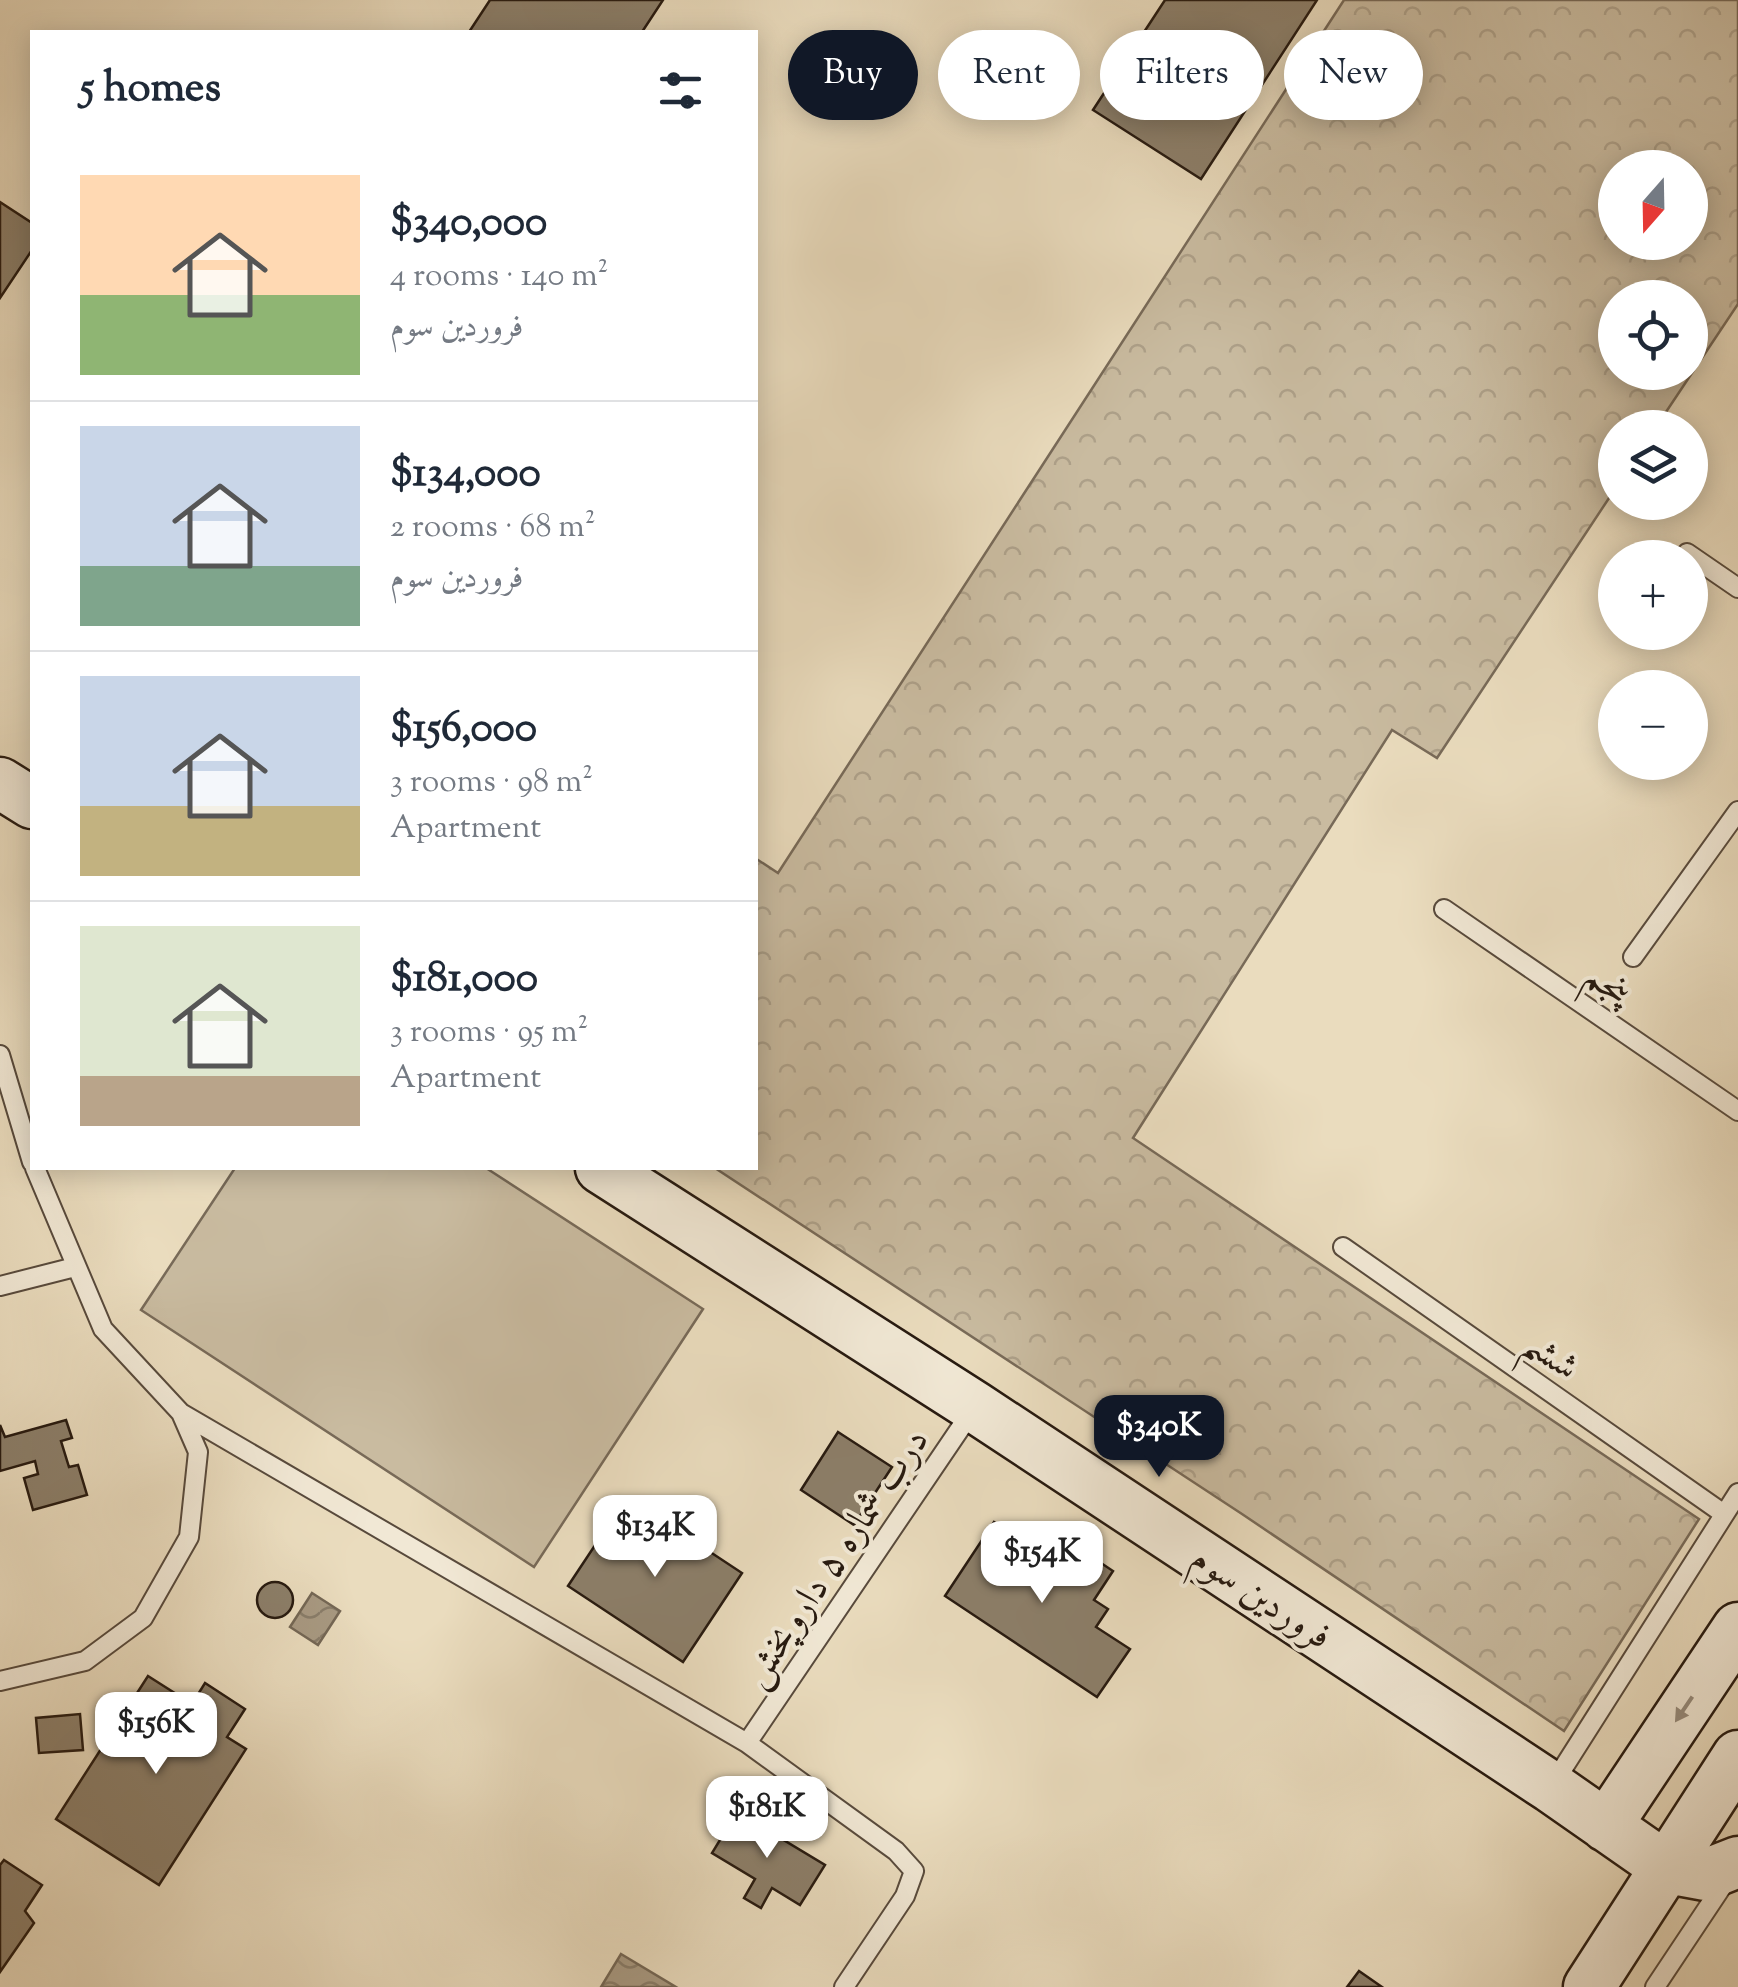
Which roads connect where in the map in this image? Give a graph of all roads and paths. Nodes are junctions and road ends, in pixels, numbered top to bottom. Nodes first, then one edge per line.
1 (1708, 568) edge
2 (1738, 588) edge
3 (0, 782) edge
4 (30, 803) edge
5 (1738, 811) edge
6 (1444, 909) dead end
7 (1634, 957) dead end
8 (0, 1055) edge
9 (1738, 1111) edge
10 (30, 1152) edge
11 (36, 1170) edge
12 (604, 1170) edge
13 (1342, 1247) dead end
14 (75, 1267) junction
15 (0, 1286) edge
16 (975, 1407) junction
17 (181, 1412) junction
18 (1738, 1493) edge
19 (1724, 1514) junction
20 (1738, 1628) edge
21 (0, 1681) edge
22 (747, 1744) junction
23 (1738, 1756) edge
24 (1551, 1787) junction
25 (1606, 1826) junction
26 (1738, 1862) edge
27 (1667, 1868) junction
28 (844, 1987) edge
29 (1588, 1987) edge
30 (1655, 1987) edge

1 - 2 lane
3 - 4 street
5 - 7 lane
6 - 9 lane, پنجم
8 - 10 lane
11 - 14 lane
12 - 16 street, فروردین سوم
13 - 19 lane, ششم
14 - 15 lane
14 - 17 lane
16 - 22 lane, درب شماره ۵ داروپخش
16 - 24 street, فروردین سوم
17 - 21 lane
17 - 22 lane
18 - 19 lane
19 - 24 lane
20 -> 25 street
22 - 28 lane
23 - 27 street
24 - 25 street, فروردین سوم
25 - 27 street, فروردین سوم
26 - 27 street
26 - 30 lane
27 - 29 street

